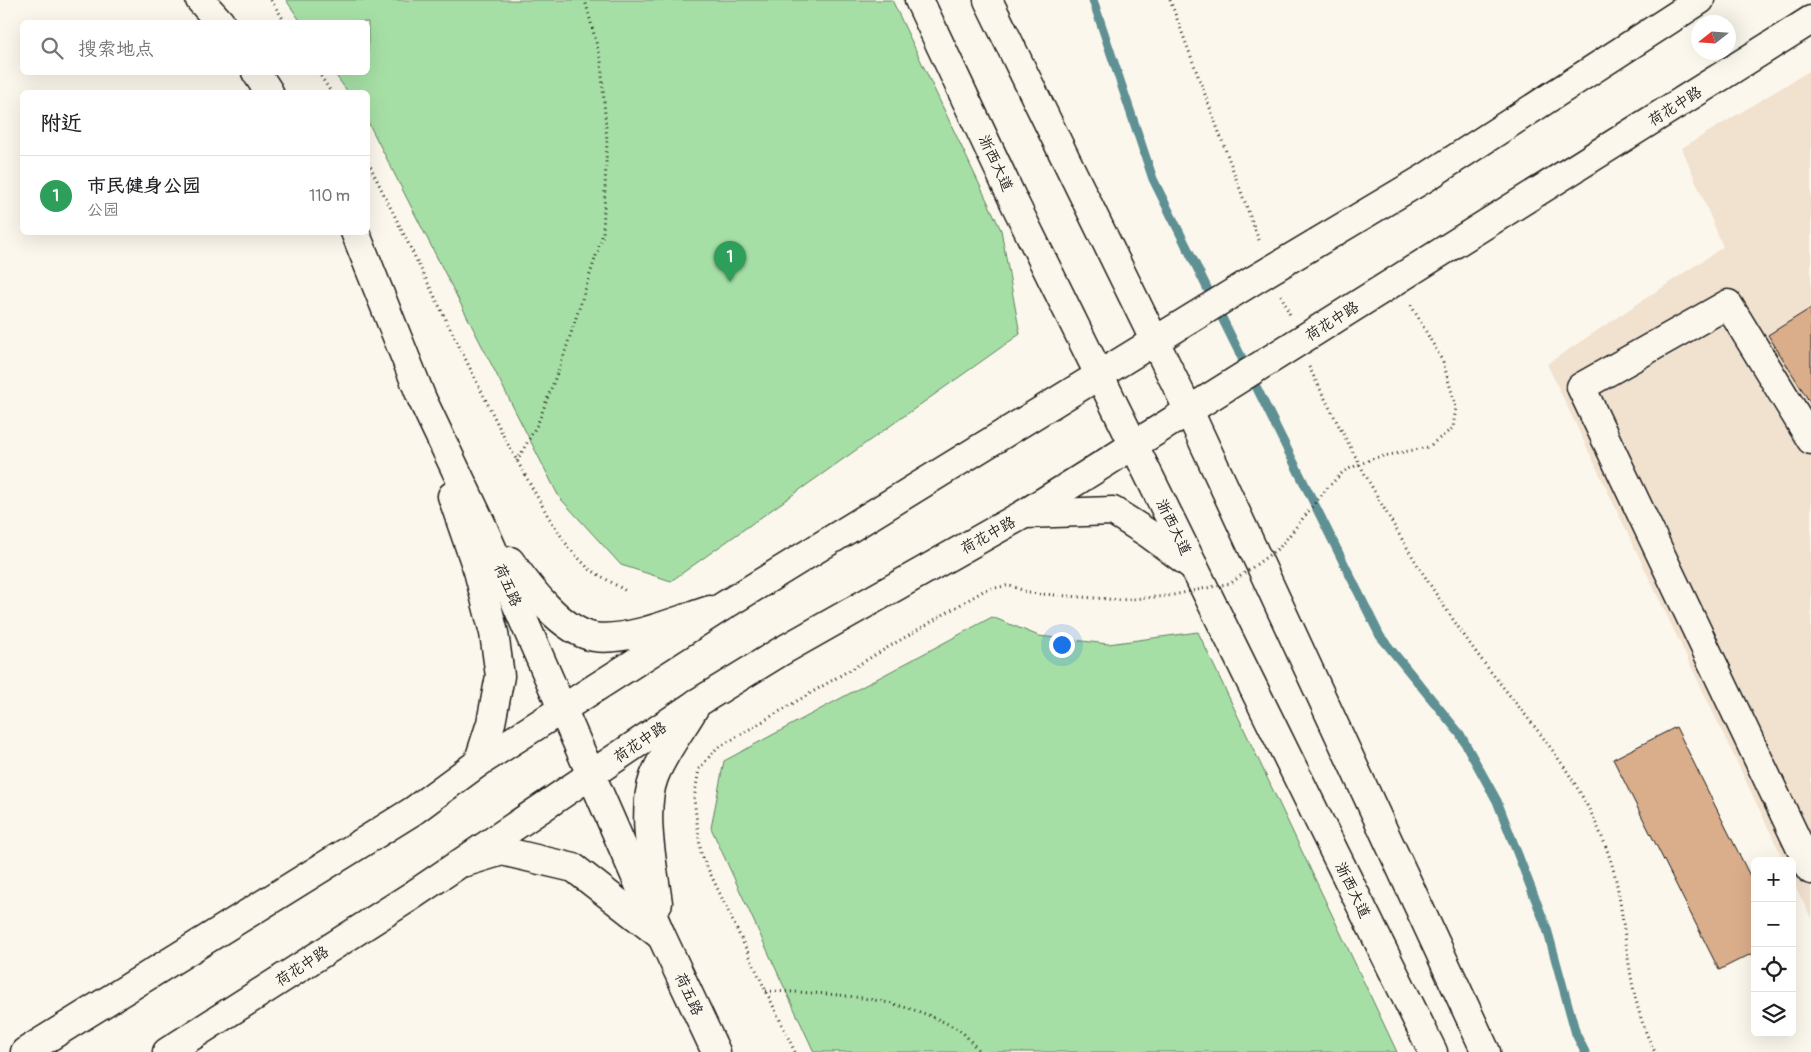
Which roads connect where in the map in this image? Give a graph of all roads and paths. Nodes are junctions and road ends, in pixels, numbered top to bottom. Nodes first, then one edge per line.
1 (200, 0) edge
2 (271, 0) edge
3 (585, 0) edge
4 (919, 0) edge
5 (988, 0) edge
6 (1170, 0) edge
7 (1700, 0) edge
8 (218, 20) edge
9 (285, 20) edge
10 (1811, 20) edge
11 (258, 75) edge
12 (320, 75) edge
13 (268, 90) edge
14 (330, 90) edge
15 (370, 166) edge
16 (356, 235) edge
17 (1262, 275) junction
18 (1408, 300) dead end
19 (1154, 341) junction
20 (1291, 347) junction
21 (1099, 375) junction
22 (422, 399) junction
23 (1189, 411) junction
24 (1811, 440) edge
25 (1134, 445) junction
26 (517, 461) junction
27 (1024, 514) junction
28 (482, 523) junction
29 (1194, 567) junction
30 (626, 591) dead end
31 (725, 605) junction
32 (697, 704) junction
33 (563, 708) junction
34 (478, 762) junction
35 (592, 775) junction
36 (458, 865) junction
37 (1811, 870) edge
38 (662, 936) junction
39 (766, 991) junction
40 (25, 1052) edge
41 (167, 1052) edge
42 (716, 1052) edge
43 (795, 1052) edge
44 (980, 1052) edge
45 (1433, 1052) edge
46 (1486, 1052) edge
47 (1655, 1052) edge

1 - 8 main road
2 - 9 path
3 - 26 path
4 - 21 main road, 浙西大道
5 - 19 main road
6 - 17 path
7 - 17 main road
10 - 20 main road, 荷花中路
11 - 13 main road
12 - 14 path
15 - 26 path
16 - 22 main road, 荷五路
17 - 19 main road
17 - 20 path
18 - 39 path, bridge
19 - 21 main road
19 - 23 main road
20 - 23 main road, 荷花中路
20 - 47 path
21 - 25 main road, 浙西大道
21 - 31 main road
22 - 28 main road, 荷五路
22 - 34 main road
23 - 25 main road, 荷花中路
23 - 46 main road
24 - 37 main road
25 - 27 main road, 荷花中路
25 - 29 main road, 浙西大道
26 - 30 path
27 - 29 main road
27 - 32 main road, 荷花中路
28 - 31 main road
28 - 33 main road, 荷五路
29 - 45 main road, 浙西大道
31 - 33 main road
32 - 35 main road, 荷花中路
32 - 38 main road, 荷五路
33 - 34 main road
33 - 35 main road, 荷五路
34 - 40 main road
35 - 36 main road, 荷花中路
35 - 38 main road, 荷五路
36 - 38 main road
36 - 41 main road, 荷花中路
38 - 42 main road, 荷五路
39 - 43 path
39 - 44 path

